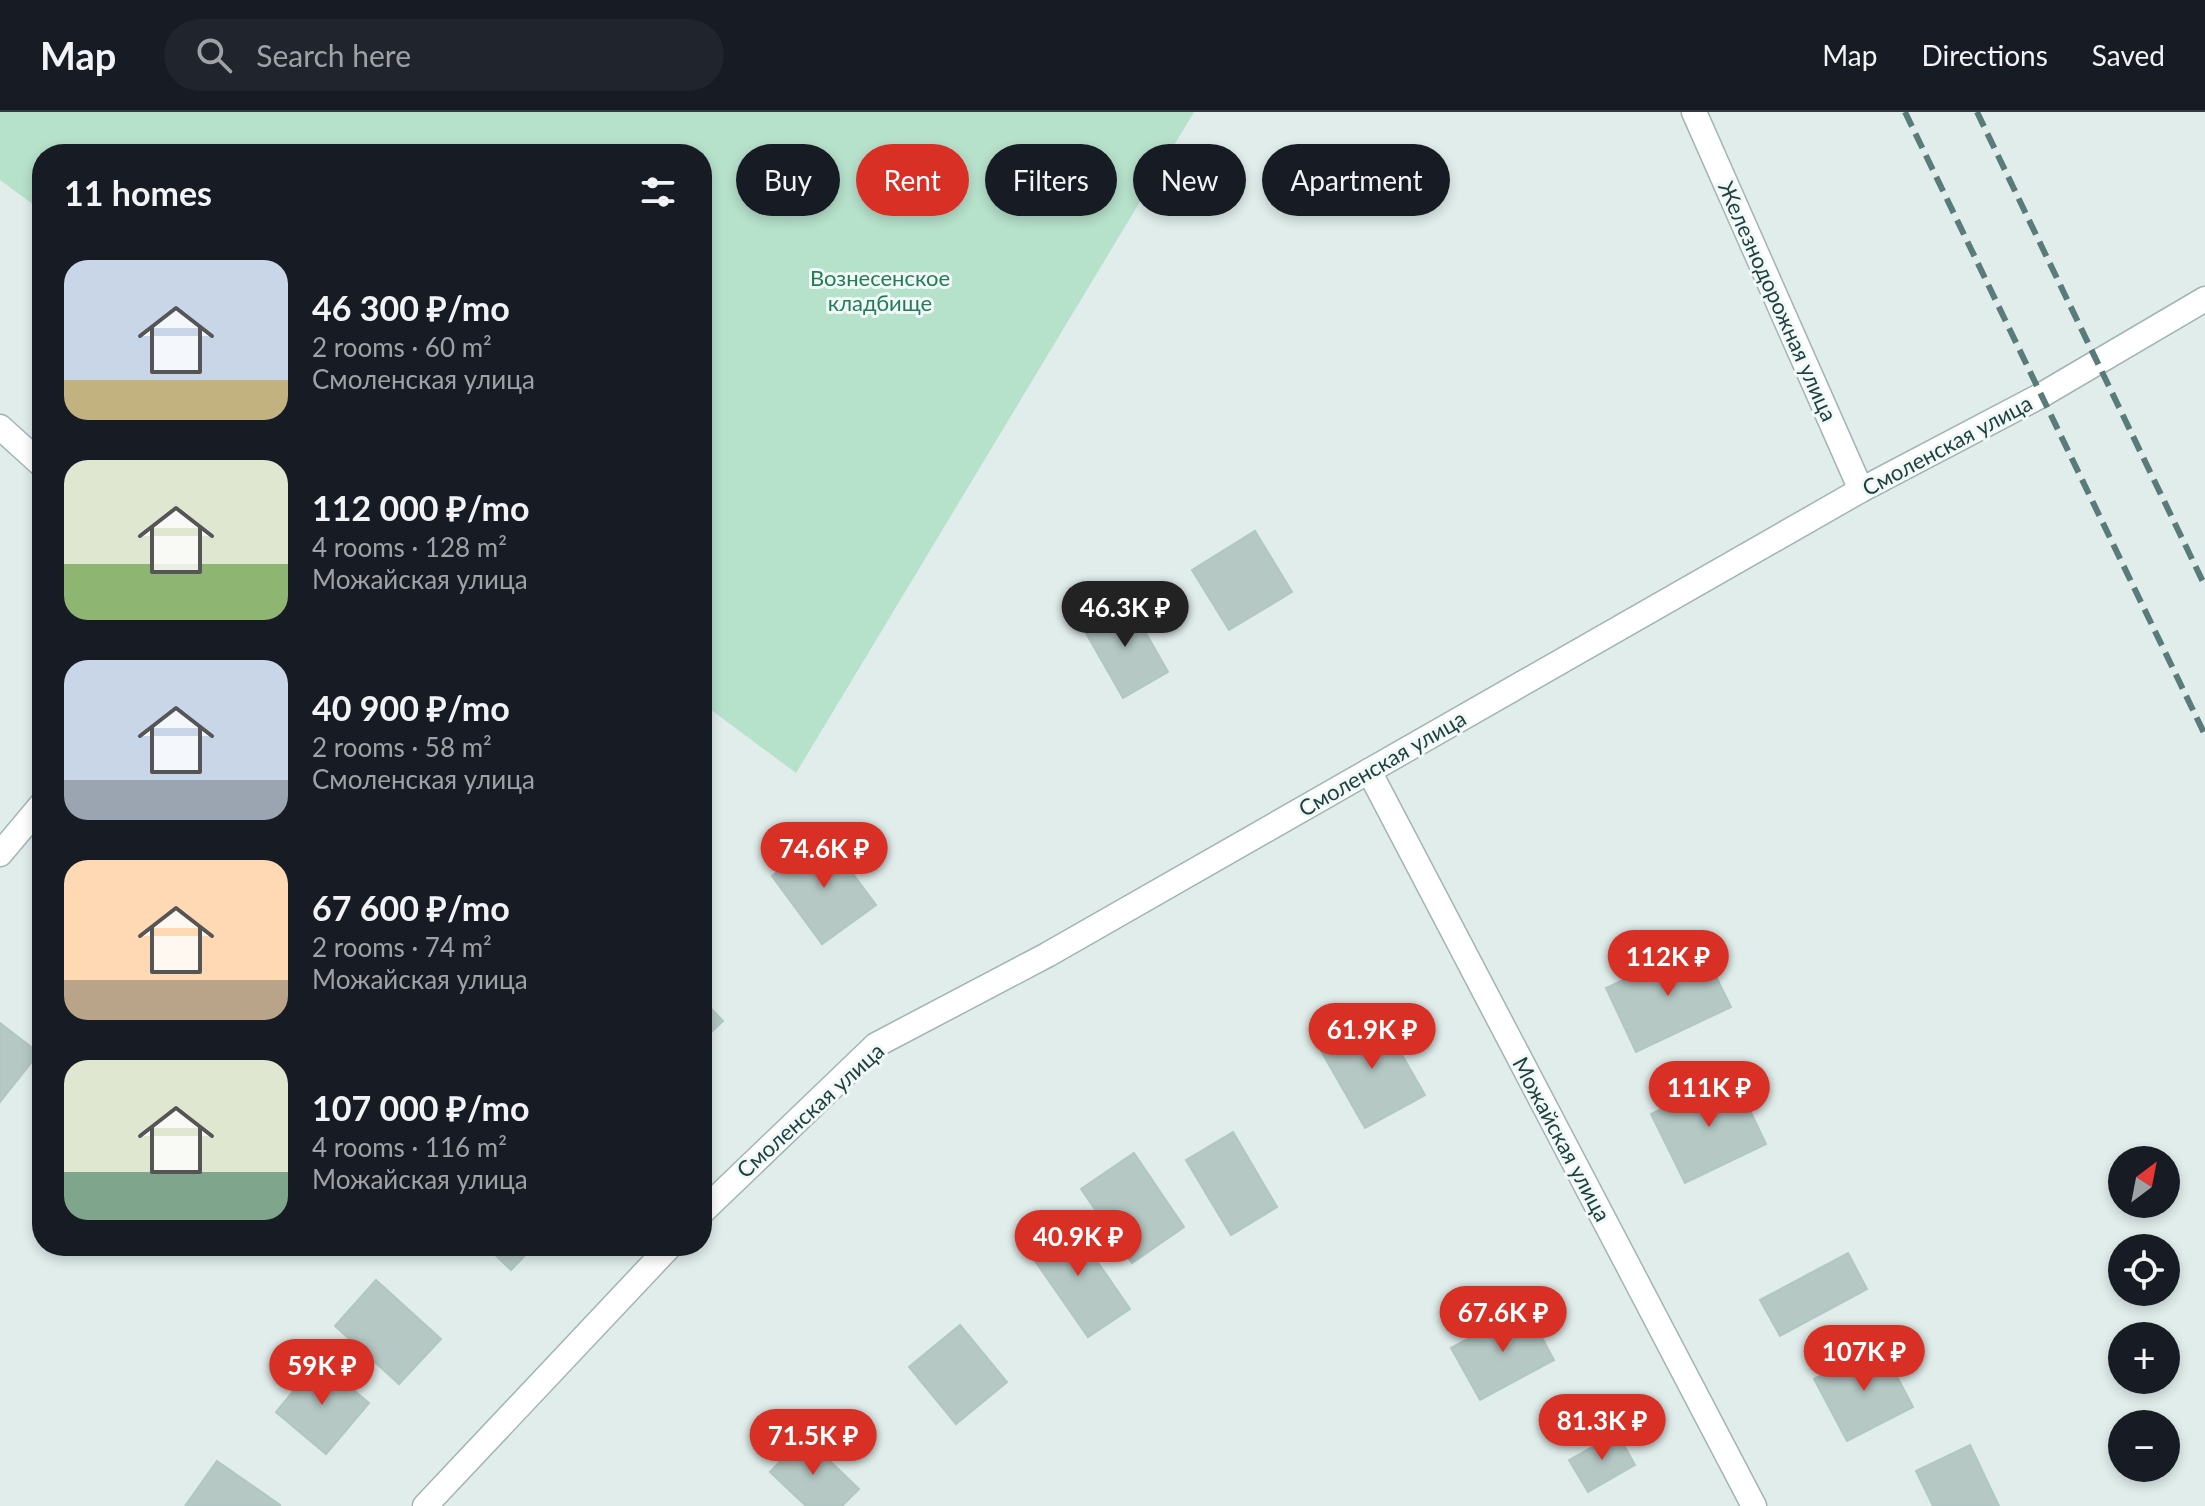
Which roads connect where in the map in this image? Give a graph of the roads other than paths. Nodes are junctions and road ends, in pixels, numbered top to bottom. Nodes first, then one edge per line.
1 (1694, 112) edge
2 (2205, 299) edge
3 (0, 427) edge
4 (32, 456) edge
5 (1861, 490) junction
6 (1369, 771) junction
7 (32, 816) edge
8 (0, 854) edge
9 (712, 1202) edge
10 (661, 1256) edge
11 (425, 1506) edge
12 (1754, 1506) edge

1 - 5 street, Железнодорожная улица
2 - 5 street, Смоленская улица
3 - 4 street
5 - 6 street, Смоленская улица
6 - 9 street, Смоленская улица
6 - 12 street, Можайская улица
7 - 8 street
10 - 11 street

